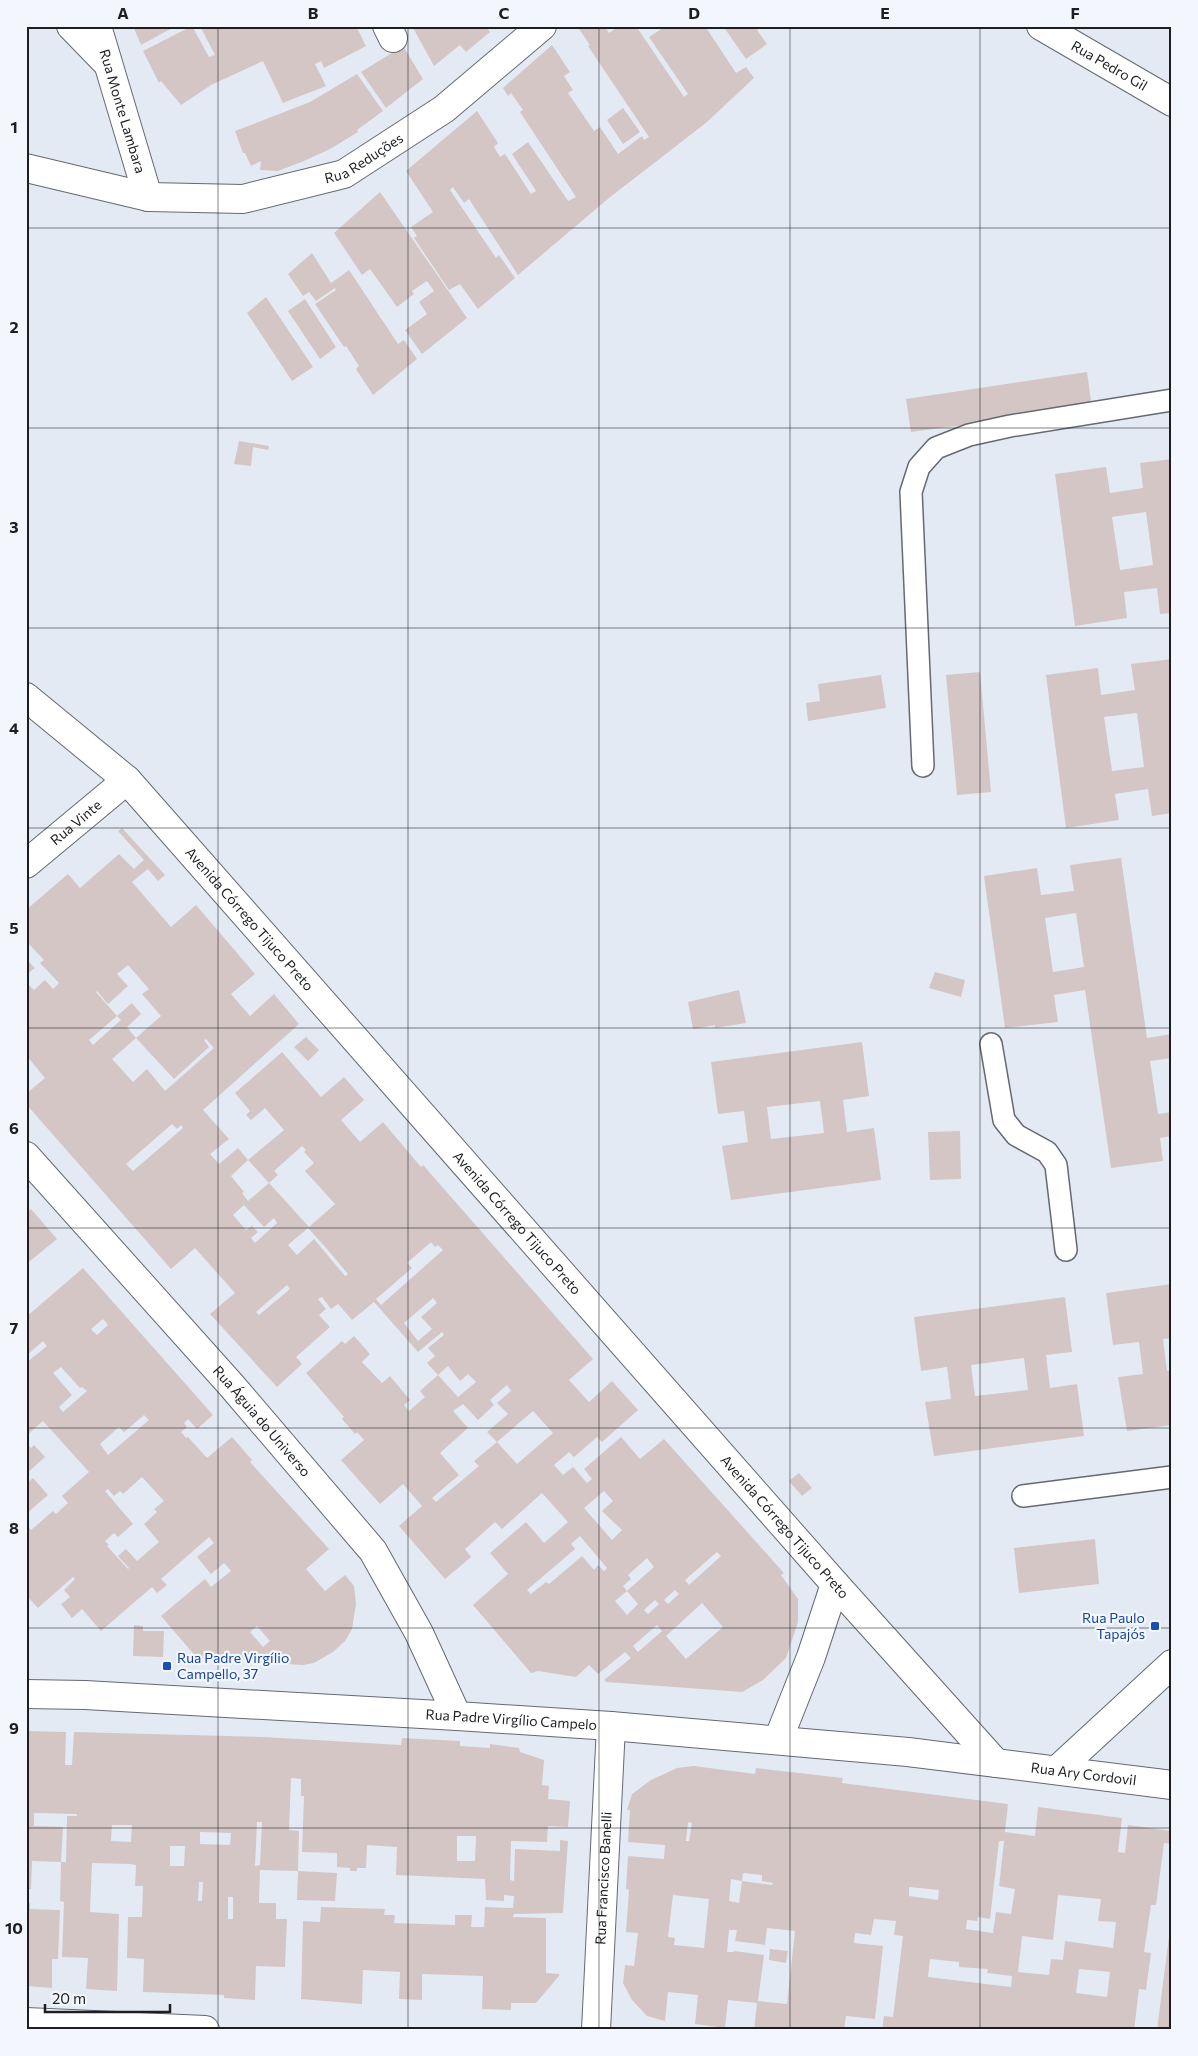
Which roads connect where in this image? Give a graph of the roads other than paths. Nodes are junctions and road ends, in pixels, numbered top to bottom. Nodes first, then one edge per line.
1 (71, 26) edge
2 (97, 26) edge
3 (542, 26) edge
4 (1046, 27) edge
5 (110, 66) junction
6 (1172, 102) edge
7 (26, 168) edge
8 (148, 197) junction
9 (1172, 400) edge
10 (26, 696) edge
11 (923, 766) dead end
12 (126, 780) junction
13 (26, 864) edge
14 (991, 1044) dead end
15 (26, 1156) edge
16 (1066, 1250) dead end
17 (1172, 1477) edge
18 (1023, 1496) dead end
19 (835, 1584) junction
20 (1172, 1664) edge
21 (26, 1694) edge
22 (457, 1716) junction
23 (610, 1726) junction
24 (778, 1740) junction
25 (996, 1762) junction
26 (1057, 1770) junction
27 (1172, 1785) edge
28 (26, 2022) edge
29 (205, 2030) edge
30 (596, 2030) edge

1 - 5 street
2 - 5 street, Rua Monte Lambara
3 - 8 street, Rua Reduções
4 - 6 street, Rua Pedro Gil
5 - 8 street, Rua Monte Lambara
7 - 8 street
9 - 11 lane
10 - 12 street, Avenida Córrego Tijuco Preto
12 - 13 street, Rua Vinte
12 - 19 street, Avenida Córrego Tijuco Preto
14 - 16 lane
15 - 22 street, Rua Águia do Universo
17 - 18 lane
19 - 24 street
19 - 25 street, Avenida Córrego Tijuco Preto
20 - 26 street
21 - 22 street, Rua Padre Virgílio Campelo
22 - 23 street, Rua Padre Virgílio Campelo
23 - 24 street, Rua Padre Virgílio Campelo
23 - 30 street, Rua Francisco Banelli
24 - 25 street, Rua Padre Virgílio Campelo
25 - 26 street, Rua Ary Cordovil
26 - 27 street, Rua Ary Cordovil
28 - 29 street

